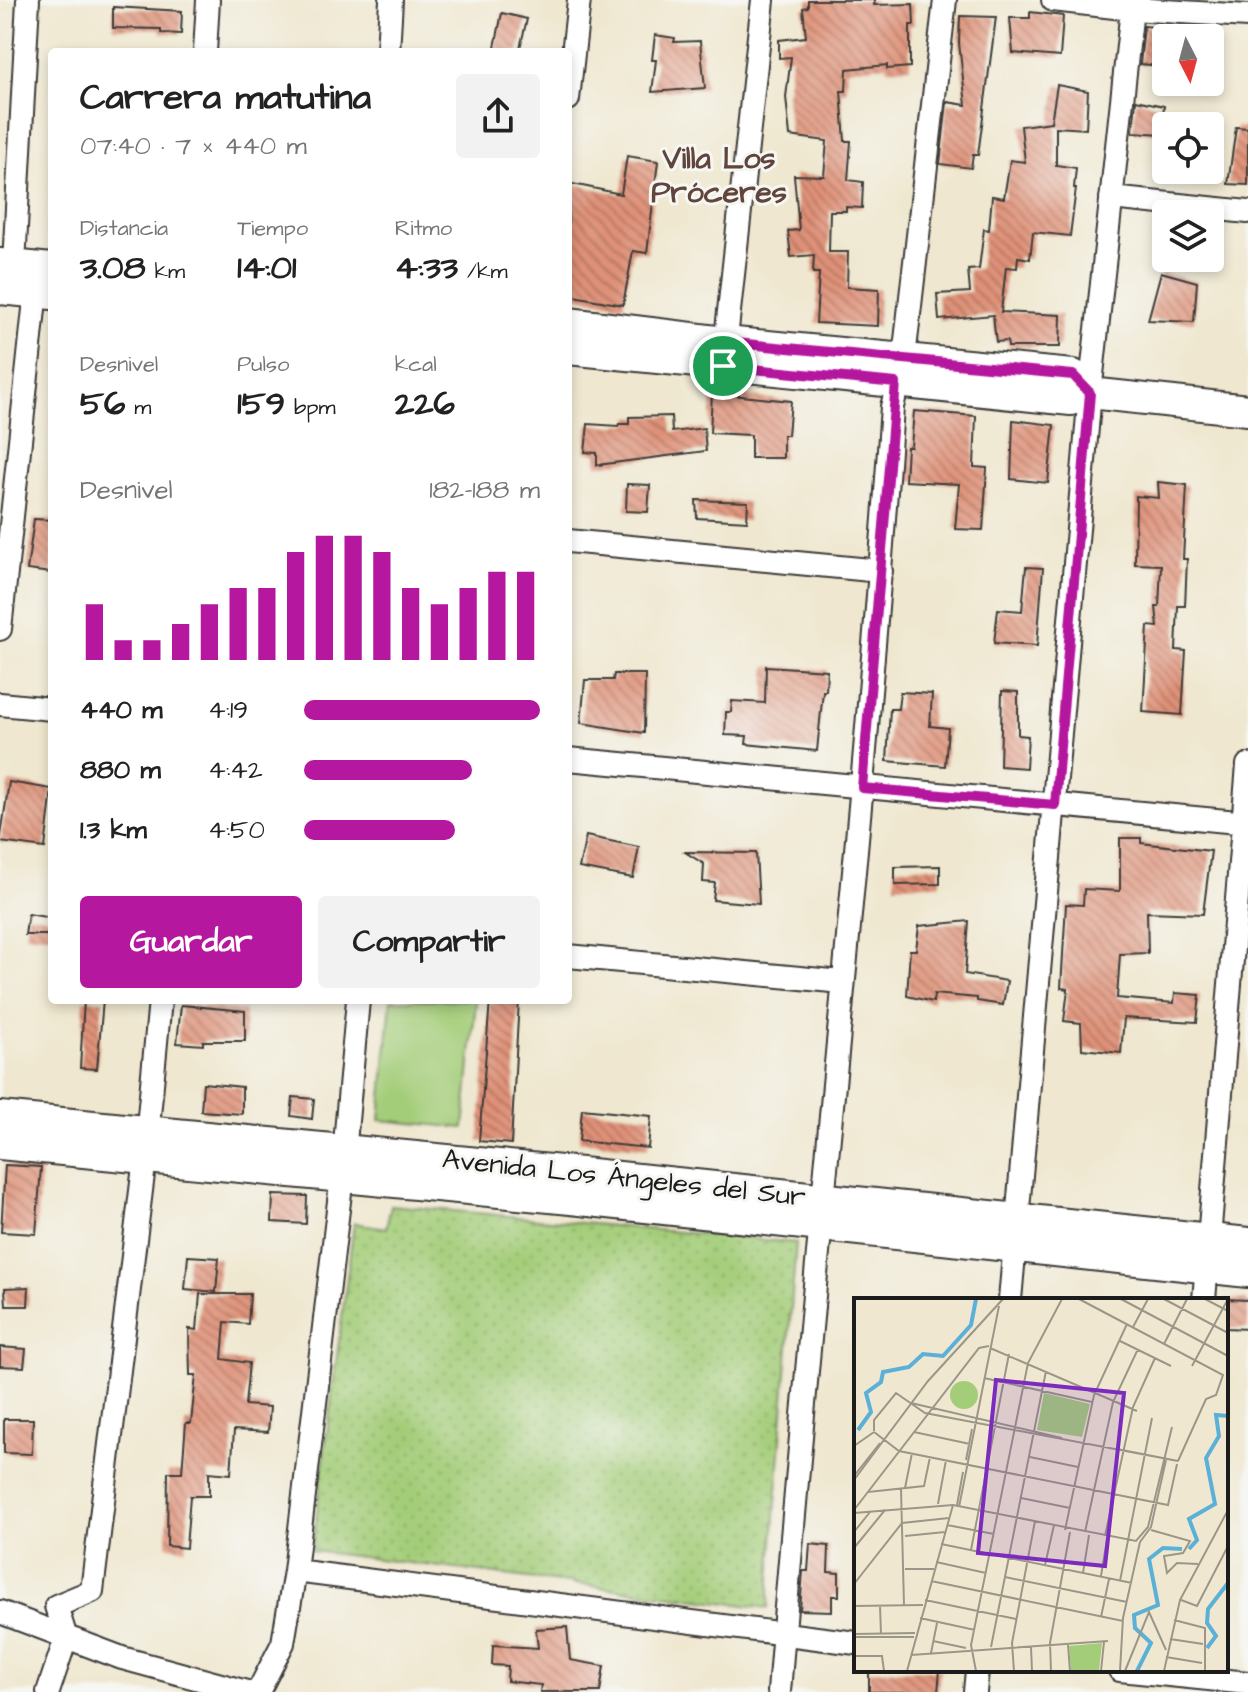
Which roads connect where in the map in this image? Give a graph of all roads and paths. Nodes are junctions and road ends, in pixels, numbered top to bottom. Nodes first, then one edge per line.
1 (28, 0) edge
2 (208, 0) edge
3 (391, 0) edge
4 (579, 0) edge
5 (763, 0) edge
6 (945, 0) edge
7 (1053, 0) edge
8 (1130, 4) edge
9 (1248, 16) edge
10 (205, 48) edge
11 (388, 48) edge
12 (572, 63) edge
13 (1111, 198) junction
14 (1248, 212) edge
15 (27, 277) edge
16 (572, 324) edge
17 (572, 349) edge
18 (724, 354) junction
19 (900, 371) junction
20 (1090, 393) junction
21 (1248, 410) edge
22 (572, 541) edge
23 (881, 571) junction
24 (0, 629) edge
25 (0, 704) edge
26 (48, 709) edge
27 (572, 759) edge
28 (1248, 765) edge
29 (862, 788) junction
30 (1055, 805) junction
31 (1246, 823) edge
32 (572, 956) edge
33 (842, 982) junction
34 (160, 1004) edge
35 (358, 1004) edge
36 (0, 1117) edge
37 (0, 1144) edge
38 (146, 1144) junction
39 (343, 1164) junction
40 (824, 1213) junction
41 (1016, 1234) junction
42 (1248, 1243) edge
43 (1208, 1254) junction
44 (1248, 1272) edge
45 (1010, 1298) edge
46 (1204, 1298) edge
47 (295, 1571) junction
48 (0, 1612) edge
49 (783, 1635) junction
50 (66, 1638) junction
51 (854, 1643) edge
52 (977, 1672) edge
53 (1133, 1672) edge
54 (1178, 1679) edge
55 (1248, 1683) edge
56 (48, 1692) edge
57 (247, 1692) edge
58 (258, 1692) edge
59 (779, 1692) edge
60 (975, 1692) edge

1 - 15 street
2 - 10 street
3 - 11 street
4 - 12 street
5 - 18 street
6 - 19 street
7 - 8 street
8 - 9 street
8 - 13 street
13 - 14 street
13 - 20 street
15 - 24 street
16 - 18 street
17 - 18 street
18 - 19 street
19 - 20 street
19 - 23 street
20 - 21 street
20 - 30 street
22 - 23 street
23 - 29 street
25 - 26 street
27 - 29 street
28 - 31 street
29 - 30 street
29 - 33 street
30 - 31 street
30 - 41 street
31 - 43 street
32 - 33 street
33 - 40 street
34 - 38 street
35 - 39 street
36 - 38 street, Avenida Los Ángeles del Sur
37 - 38 street, Avenida Los Ángeles del Sur
38 - 39 street, Avenida Los Ángeles del Sur
38 - 50 street
39 - 40 street, Avenida Los Ángeles del Sur
39 - 47 street
40 - 41 street, Avenida Los Ángeles del Sur
40 - 49 street
41 - 43 street, Avenida Los Ángeles del Sur
41 - 45 street
42 - 43 street
43 - 44 street
43 - 46 street
47 - 49 street
47 - 58 street
48 - 50 street
49 - 51 street
49 - 59 street
50 - 56 street
50 - 57 street
52 - 60 street
53 - 54 street
54 - 55 street

